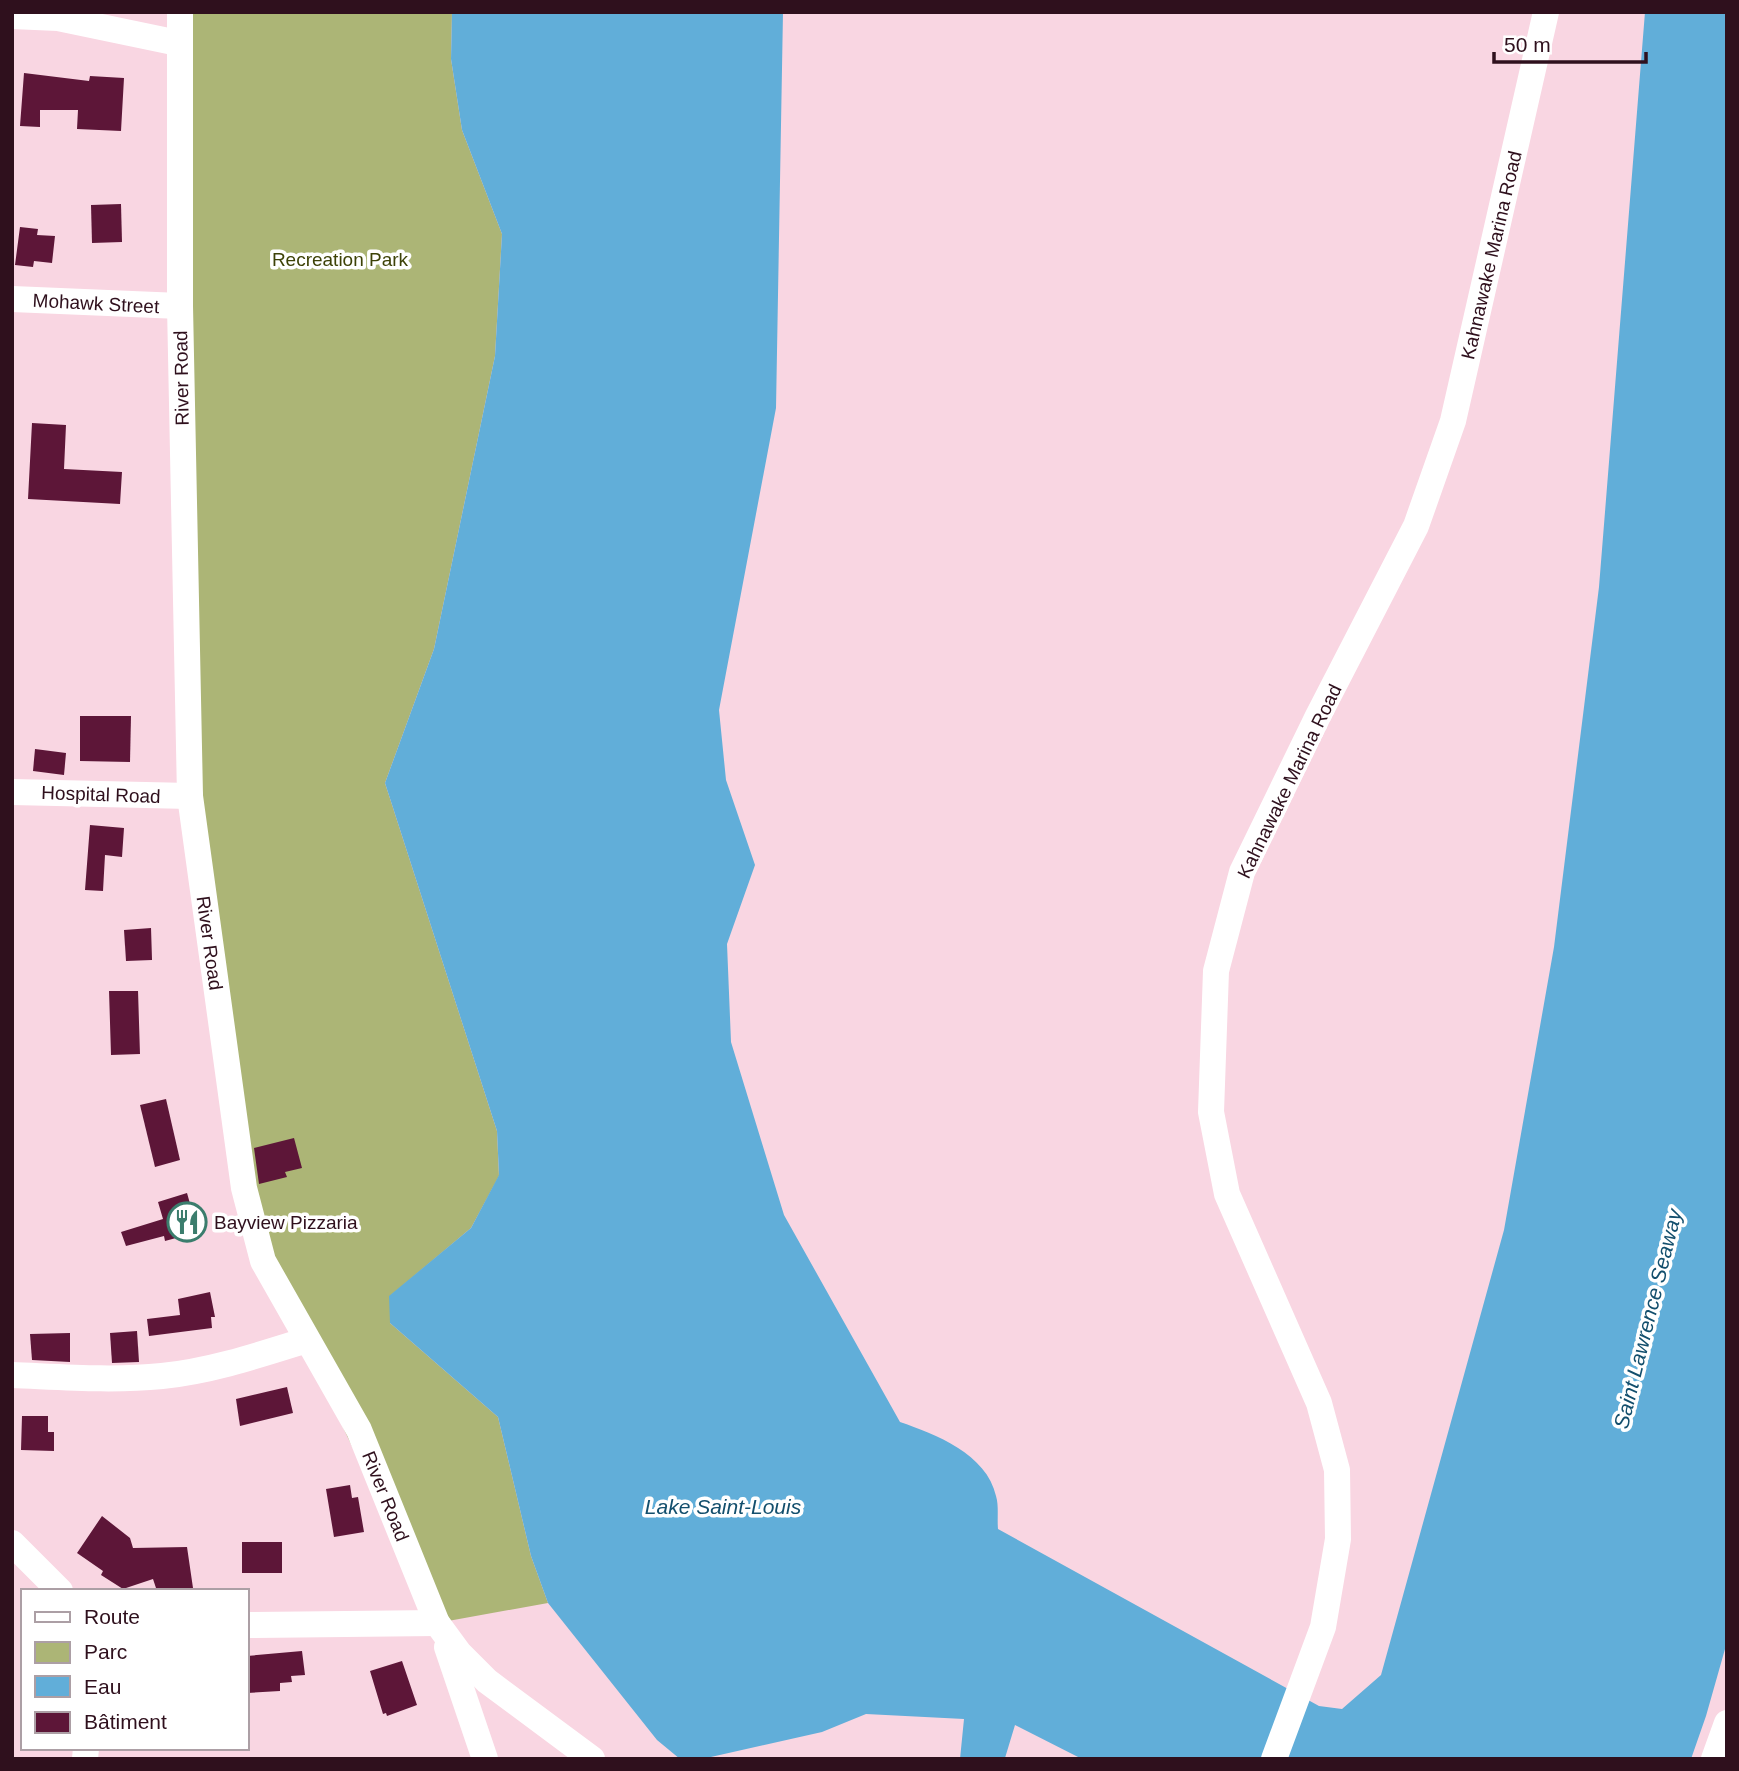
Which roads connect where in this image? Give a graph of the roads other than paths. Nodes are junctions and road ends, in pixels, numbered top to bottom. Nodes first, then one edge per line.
1 (180, 12) edge
2 (1546, 12) edge
3 (12, 16) edge
4 (178, 43) junction
5 (12, 299) edge
6 (180, 306) junction
7 (12, 792) edge
8 (190, 796) junction
9 (307, 1340) junction
10 (12, 1375) edge
11 (12, 1544) edge
12 (58, 1589) edge
13 (438, 1623) junction
14 (248, 1625) edge
15 (1727, 1723) edge
16 (485, 1759) edge
17 (592, 1759) edge
18 (1274, 1759) edge
19 (1714, 1759) edge

1 - 4 street, River Road
2 - 18 street, Kahnawake Marina Road
3 - 4 street
4 - 6 street, River Road
5 - 6 street, Mohawk Street
6 - 8 street, River Road
7 - 8 street, Hospital Road
8 - 9 street, River Road
9 - 10 street
9 - 13 street, River Road
11 - 12 street
13 - 14 street
13 - 16 street
13 - 17 street, River Road
15 - 19 street

